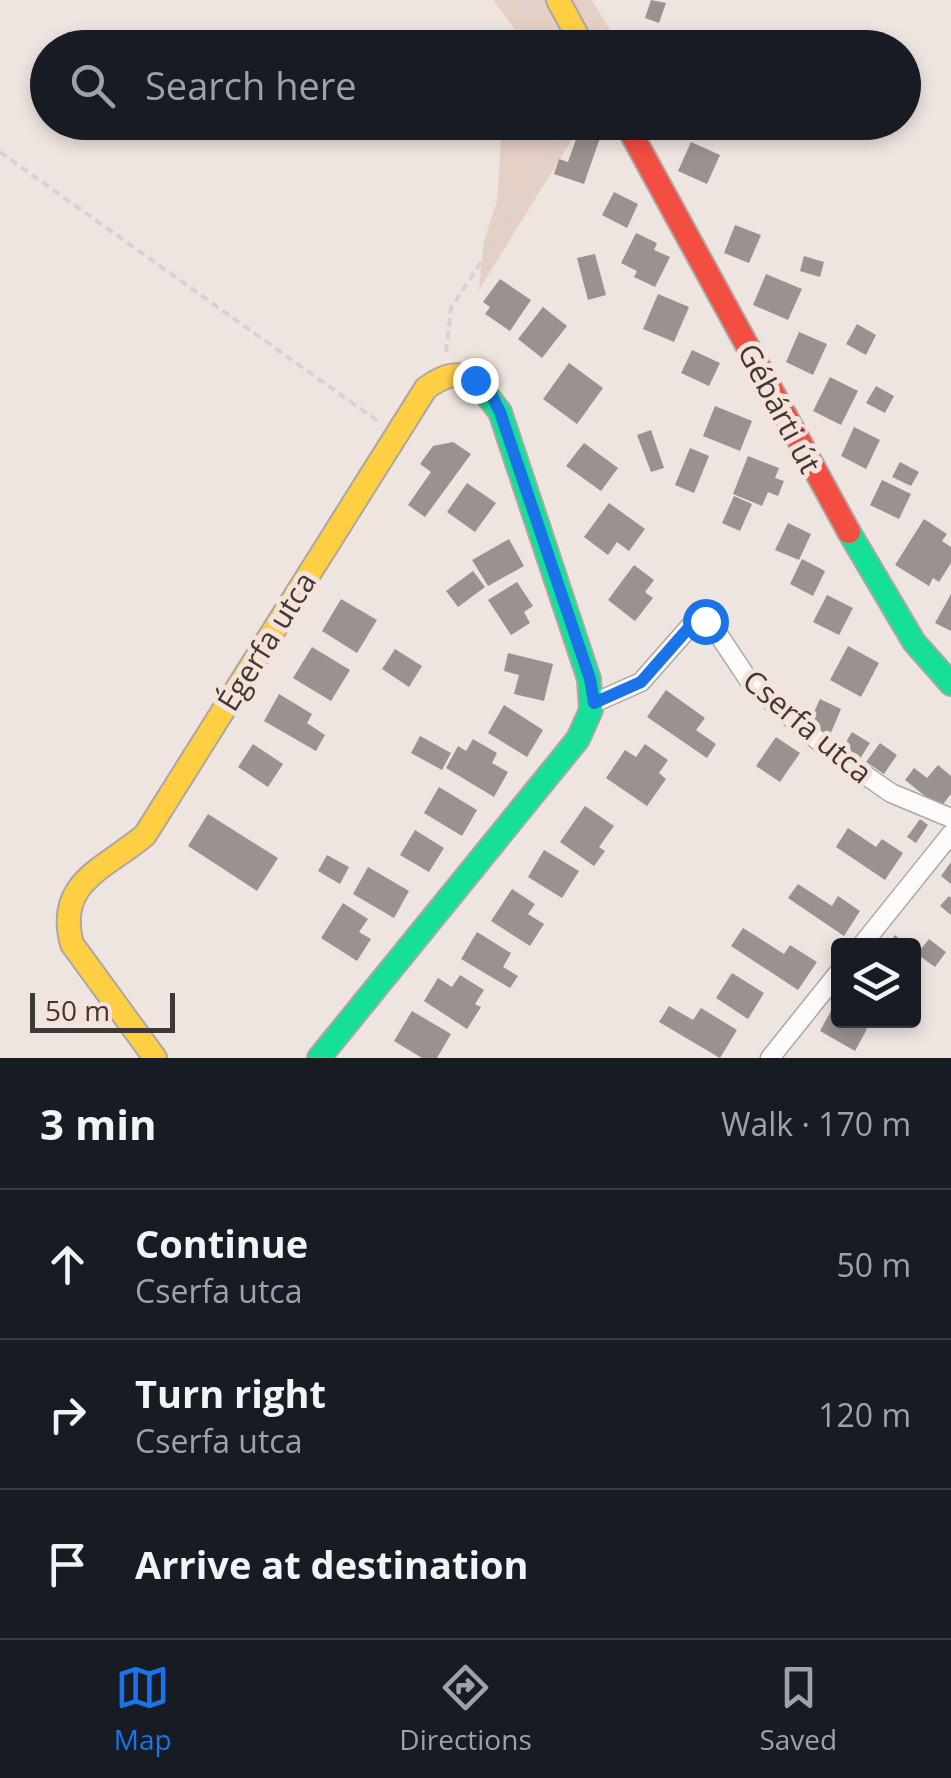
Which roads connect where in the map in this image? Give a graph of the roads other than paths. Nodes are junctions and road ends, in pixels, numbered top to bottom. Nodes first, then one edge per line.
1 (558, 0) edge
2 (574, 30) edge
3 (636, 140) edge
4 (951, 684) edge
5 (594, 703) junction
6 (951, 818) edge
7 (951, 834) edge
8 (867, 938) edge
9 (831, 982) edge
10 (155, 1058) edge
11 (319, 1058) edge
12 (770, 1058) edge

1 - 2 street
3 - 4 street, Gébárti út
5 - 6 street, Cserfa utca
5 - 10 street, Égerfa utca
5 - 11 street
7 - 8 street
9 - 12 street

